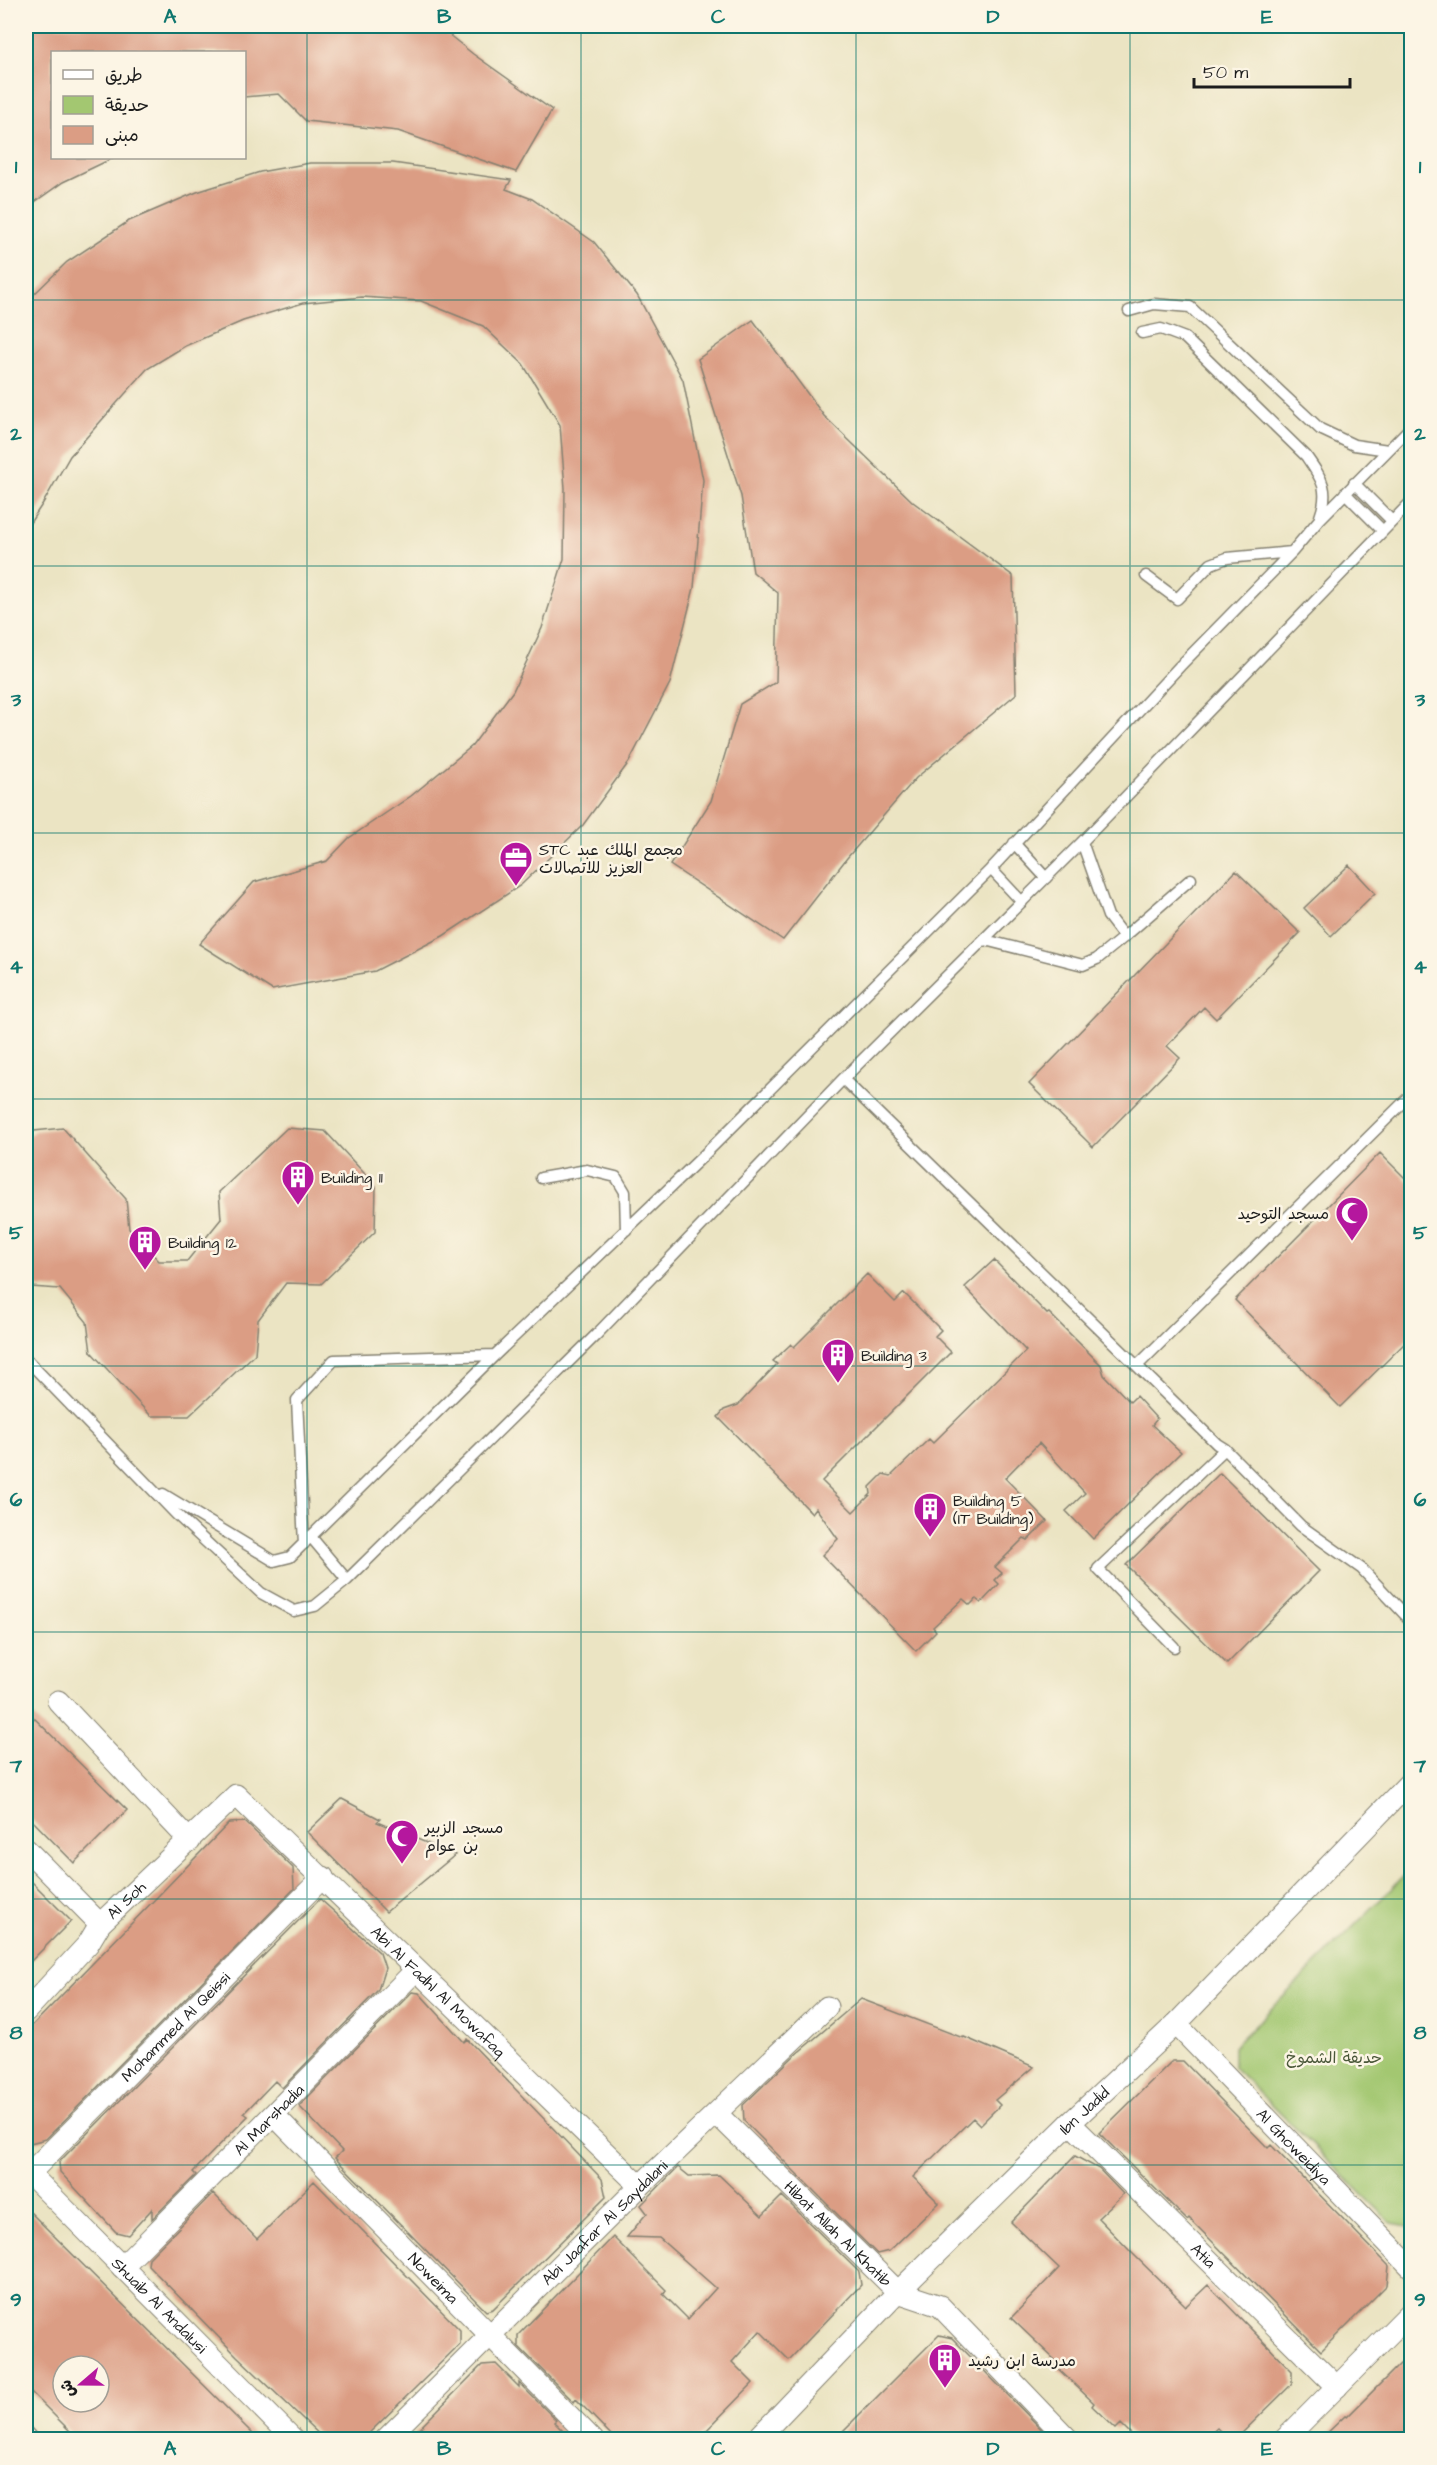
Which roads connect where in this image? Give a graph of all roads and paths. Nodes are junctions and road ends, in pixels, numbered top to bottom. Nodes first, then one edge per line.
1 (1129, 311) dead end
2 (1142, 333) dead end
3 (1412, 426) edge
4 (1388, 450) junction
5 (1354, 483) junction
6 (1345, 493) junction
7 (1412, 501) edge
8 (1319, 520) junction
9 (1392, 521) junction
10 (1383, 531) junction
11 (1292, 552) junction
12 (1146, 576) dead end
13 (1082, 842) junction
14 (1014, 843) junction
15 (991, 869) junction
16 (1046, 878) junction
17 (1191, 879) dead end
18 (1022, 902) junction
19 (1124, 936) junction
20 (985, 940) junction
21 (843, 1079) junction
22 (1412, 1094) edge
23 (541, 1178) dead end
24 (626, 1230) junction
25 (495, 1355) junction
26 (26, 1359) edge
27 (1138, 1365) junction
28 (1225, 1449) junction
29 (147, 1484) junction
30 (308, 1540) junction
31 (347, 1580) junction
32 (1412, 1622) edge
33 (1174, 1647) dead end
34 (58, 1701) dead end
35 (1412, 1780) edge
36 (236, 1795) joint
37 (190, 1841) junction
38 (26, 1849) edge
39 (323, 1877) junction
40 (100, 1923) junction
41 (415, 1971) junction
42 (827, 2007) dead end
43 (26, 2011) edge
44 (1176, 2024) junction
45 (717, 2114) junction
46 (274, 2115) junction
47 (1070, 2123) junction
48 (27, 2174) edge
49 (640, 2186) junction
50 (122, 2267) junction
51 (1412, 2268) edge
52 (898, 2292) junction
53 (1412, 2311) edge
54 (492, 2335) junction
55 (1337, 2387) junction
56 (26, 2431) edge
57 (33, 2439) edge
58 (294, 2439) edge
59 (385, 2439) edge
60 (593, 2439) edge
61 (756, 2439) edge
62 (1069, 2439) edge
63 (1284, 2439) edge

1 - 4 lane
2 - 8 lane
3 - 4 lane
4 - 5 lane
5 - 6 lane
5 - 9 lane
6 - 8 lane
6 - 10 lane
7 - 9 lane
8 - 11 lane
9 - 10 lane
10 - 13 lane
11 - 12 lane
11 - 14 lane
13 - 16 lane
13 - 19 lane
14 - 15 lane
14 - 16 lane
15 - 18 lane
15 - 24 lane
16 - 18 lane
17 - 19 lane
18 - 20 lane
19 - 20 lane
20 - 21 lane
21 - 27 lane
21 - 31 lane
22 - 27 lane
23 - 24 lane
24 - 25 lane
25 - 30 lane
25 - 30 lane
26 - 29 lane
27 - 28 lane
28 - 32 lane
28 - 33 lane
29 - 30 lane
29 - 31 lane
30 - 31 lane
34 - 37 street
35 - 44 street, Ibn Jadid
36 - 37 street, Al Soh
36 - 39 street, Abi Al Fadhl Al Mowafaq
37 - 40 street, Al Soh
38 - 40 street
39 - 41 street, Abi Al Fadhl Al Mowafaq
39 - 48 street, Mohammed Al Qeissi
40 - 43 street, Al Soh
41 - 46 street, Al Marshadia
41 - 49 street, Abi Al Fadhl Al Mowafaq
42 - 45 street, Abi Jaafar Al Saydalani
44 - 47 street, Ibn Jadid
44 - 51 street, Al Ghoweidiya
45 - 49 street, Abi Jaafar Al Saydalani
45 - 52 street, Hibat Allah Al Khatib
46 - 50 street, Al Marshadia
46 - 54 street, Noweima
47 - 52 street, Ibn Jadid
47 - 55 street, Atia
48 - 50 street, Shuaib Al Andalusi
49 - 54 street, Abi Jaafar Al Saydalani
50 - 58 street, Shuaib Al Andalusi
52 - 61 street, Ibn Jadid
52 - 62 street, Hibat Allah Al Khatib
53 - 55 street
54 - 59 street, Abi Jaafar Al Saydalani
54 - 60 street, Noweima
55 - 63 street
56 - 57 lane

